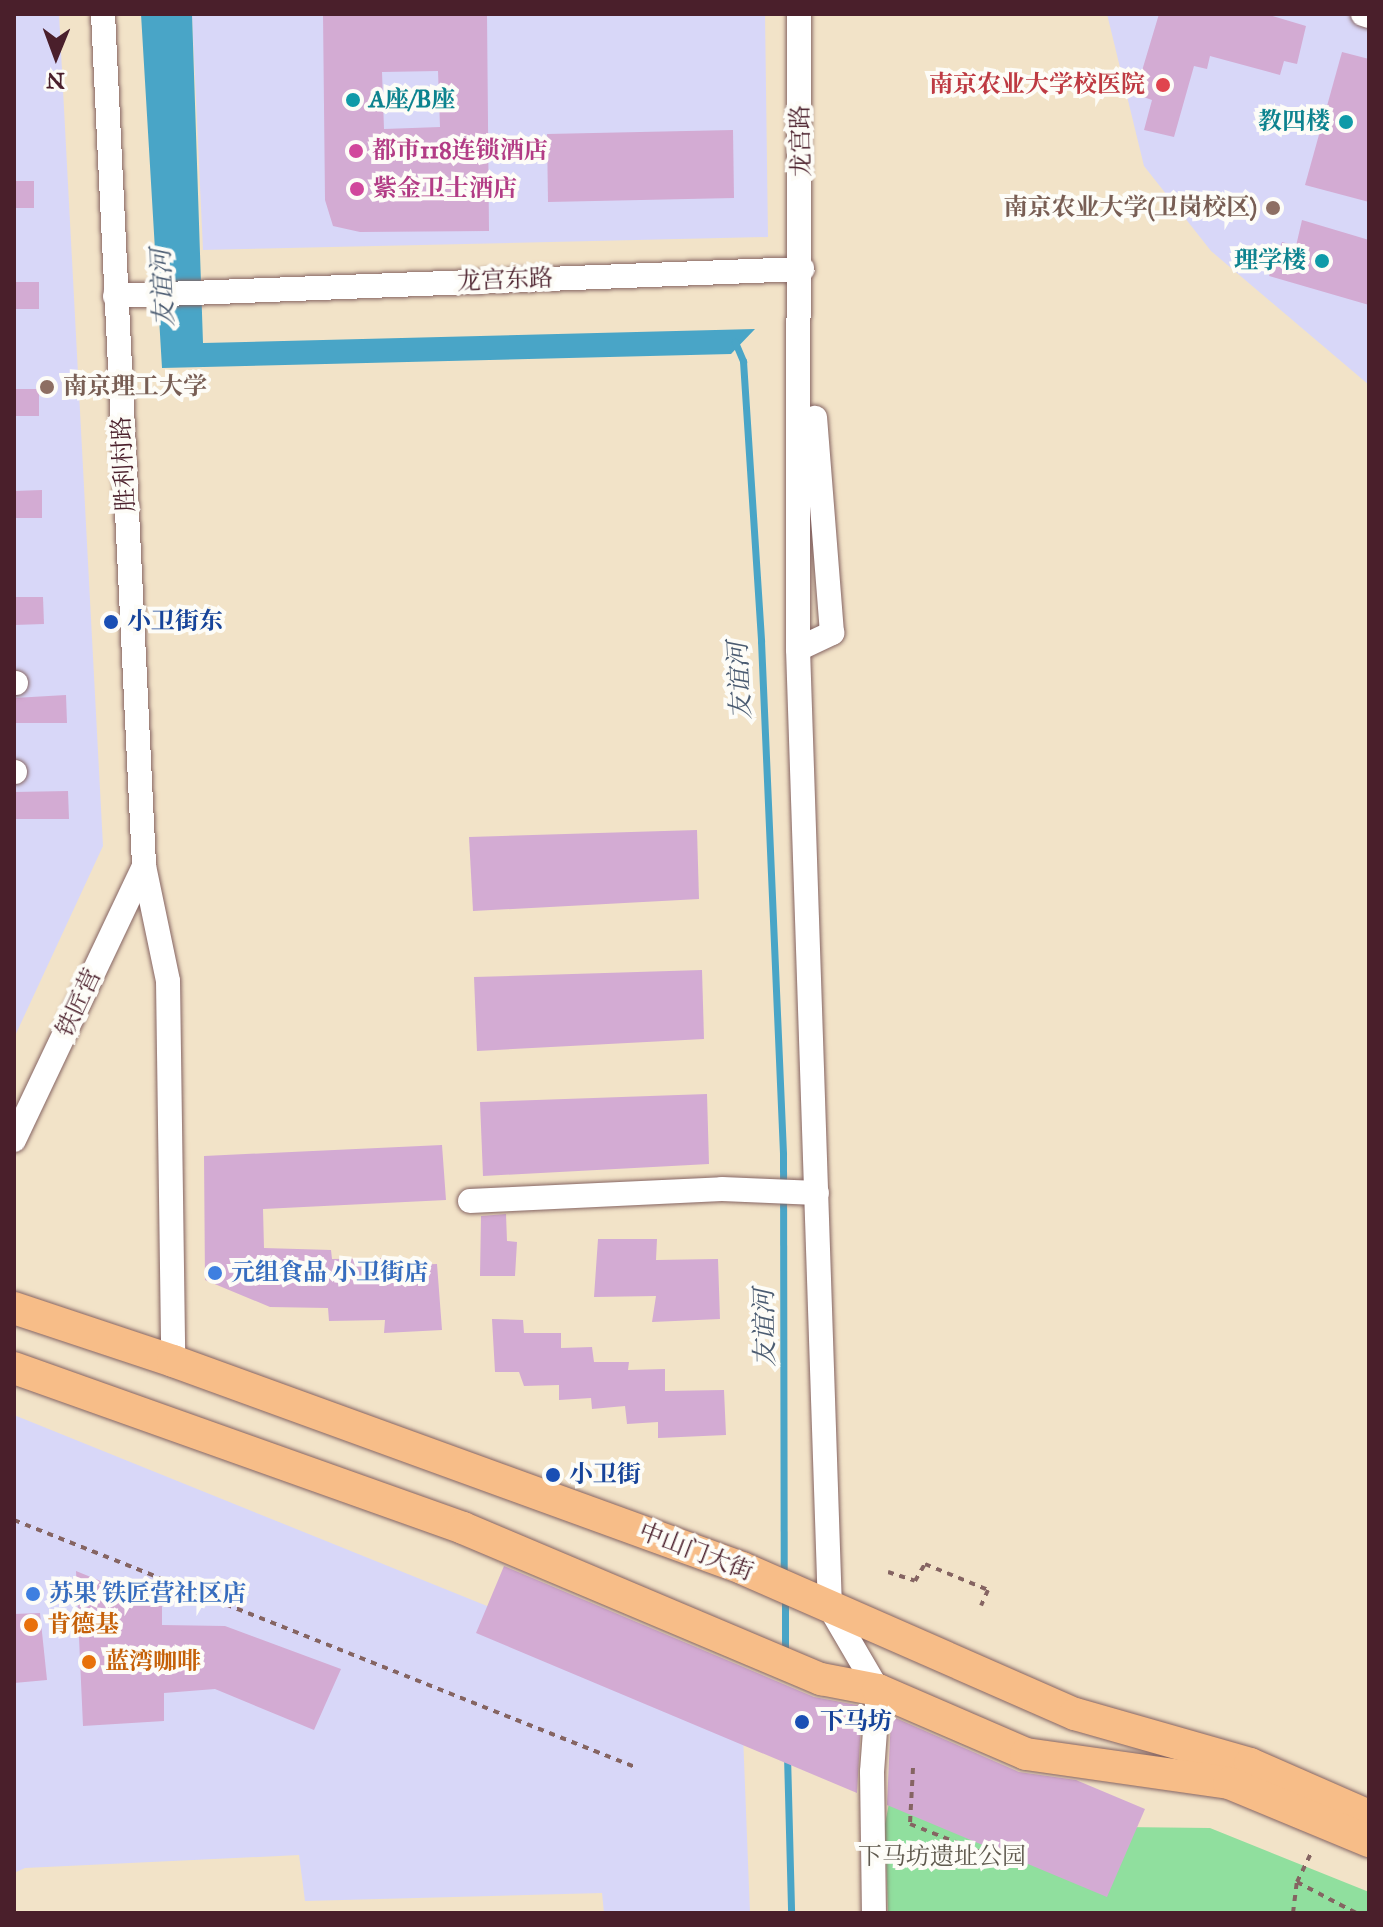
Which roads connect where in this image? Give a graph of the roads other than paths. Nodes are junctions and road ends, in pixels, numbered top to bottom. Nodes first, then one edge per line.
1 (103, 14) edge
2 (799, 14) edge
3 (1363, 14) edge
4 (1369, 16) edge
5 (802, 269) junction
6 (115, 296) junction
7 (798, 649) junction
8 (144, 866) junction
9 (14, 1140) edge
10 (808, 1192) junction
11 (470, 1201) dead end
12 (14, 1308) edge
13 (173, 1361) junction
14 (14, 1368) edge
15 (830, 1608) junction
16 (878, 1690) junction
17 (1369, 1816) edge
18 (1369, 1841) edge
19 (874, 1913) edge

1 - 6 street, 胜利村路
2 - 5 street, 龙宫路
3 - 4 street
5 - 6 street, 龙宫东路
5 - 7 street
5 - 7 street
6 - 8 street, 胜利村路
7 - 10 street
8 - 9 street, 铁匠营
8 - 13 street, 胜利村路
10 - 11 street
10 - 15 street
12 - 13 main road, 中山门大街
13 - 15 main road, 中山门大街
14 - 16 main road
15 - 16 street
15 - 17 main road, 中山门大街
16 - 18 main road
16 - 19 street

